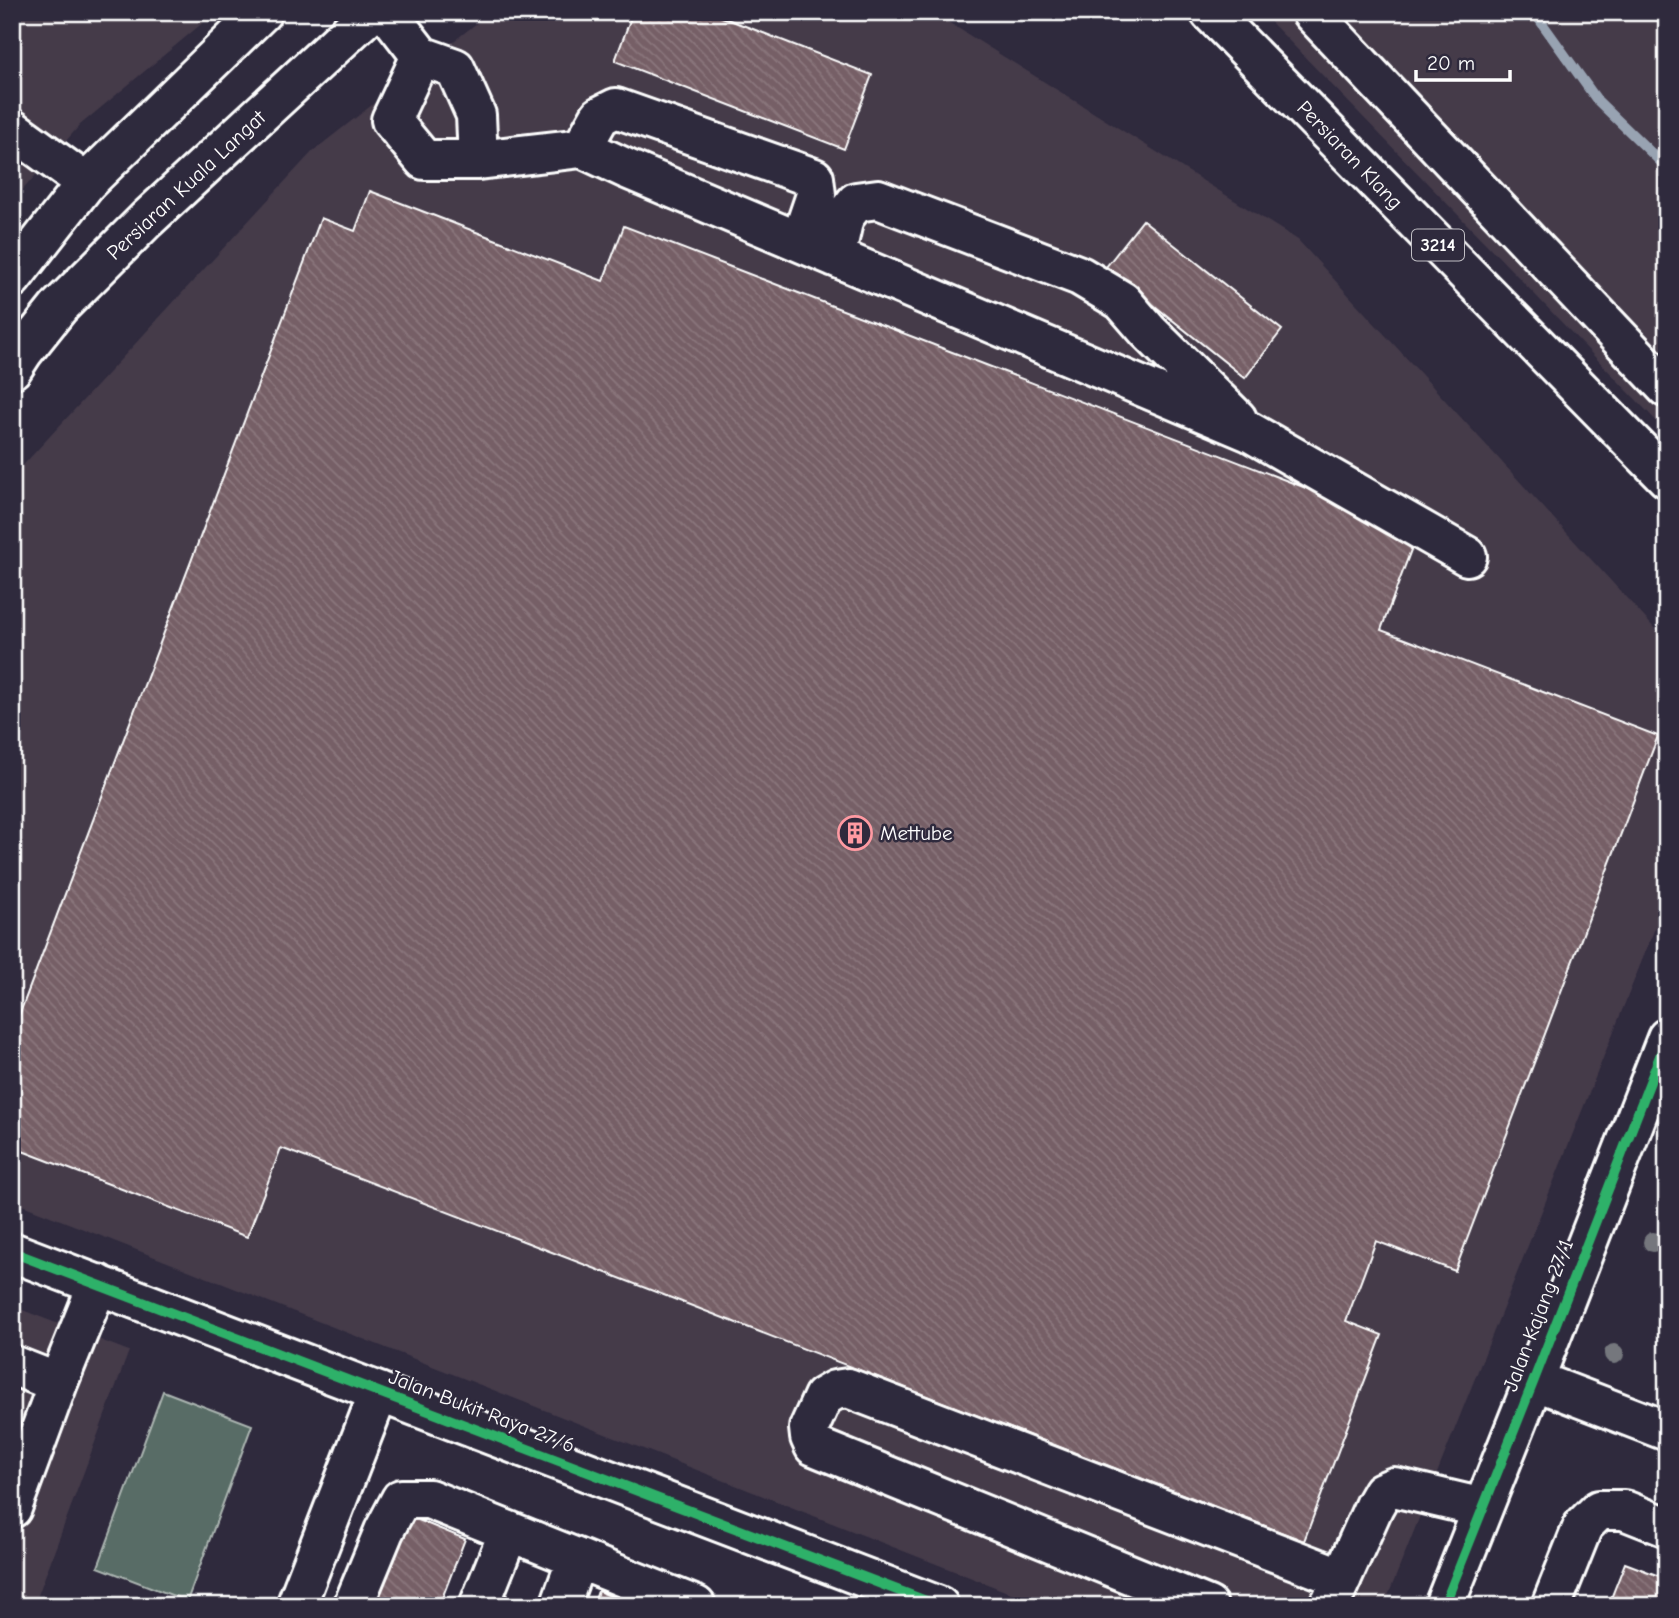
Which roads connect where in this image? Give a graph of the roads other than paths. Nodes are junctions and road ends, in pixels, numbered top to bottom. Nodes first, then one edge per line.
1 (262, 12) edge
2 (371, 12) edge
3 (387, 12) edge
4 (1210, 12) edge
5 (1311, 12) edge
6 (421, 56) junction
7 (12, 129) edge
8 (582, 148) junction
9 (478, 160) junction
10 (86, 183) junction
11 (800, 242) junction
12 (835, 257) junction
13 (12, 278) edge
14 (12, 369) edge
15 (1667, 388) edge
16 (1250, 432) junction
17 (1667, 478) edge
18 (1468, 556) dead end
19 (1667, 1038) edge
20 (12, 1252) edge
21 (98, 1284) junction
22 (12, 1365) edge
23 (1534, 1380) junction
24 (58, 1384) junction
25 (379, 1392) junction
26 (1667, 1431) edge
27 (1483, 1507) junction
28 (12, 1508) edge
29 (1667, 1527) edge
30 (509, 1531) junction
31 (577, 1559) junction
32 (1335, 1592) edge
33 (688, 1604) edge
34 (296, 1606) edge
35 (353, 1606) edge
36 (480, 1606) edge
37 (560, 1606) edge
38 (939, 1606) edge
39 (1208, 1606) edge
40 (1444, 1606) edge
41 (1551, 1606) edge

1 - 10 street
2 - 14 street, Persiaran Kuala Langat
3 - 6 street
4 - 17 street, Persiaran Klang / 3214
5 - 15 street
6 - 9 street
6 - 9 street
7 - 10 street
8 - 9 street
8 - 11 street
8 - 11 street
10 - 13 street
11 - 12 street
12 - 16 street
12 - 16 street
16 - 18 street
19 - 23 street, Jalan Kajang 27/1
20 - 21 street, Jalan Bukit Raya 27/6
21 - 24 street
21 - 25 street, Jalan Bukit Raya 27/6
22 - 24 street
23 - 26 street
23 - 27 street, Jalan Kajang 27/1
24 - 28 street
25 - 34 street
25 - 38 street, Jalan Bukit Raya 27/6
27 - 32 street
27 - 40 street, Jalan Kajang 27/1
29 - 41 street
30 - 31 street
30 - 35 street
30 - 36 street
31 - 33 street
31 - 37 street
32 - 39 street

